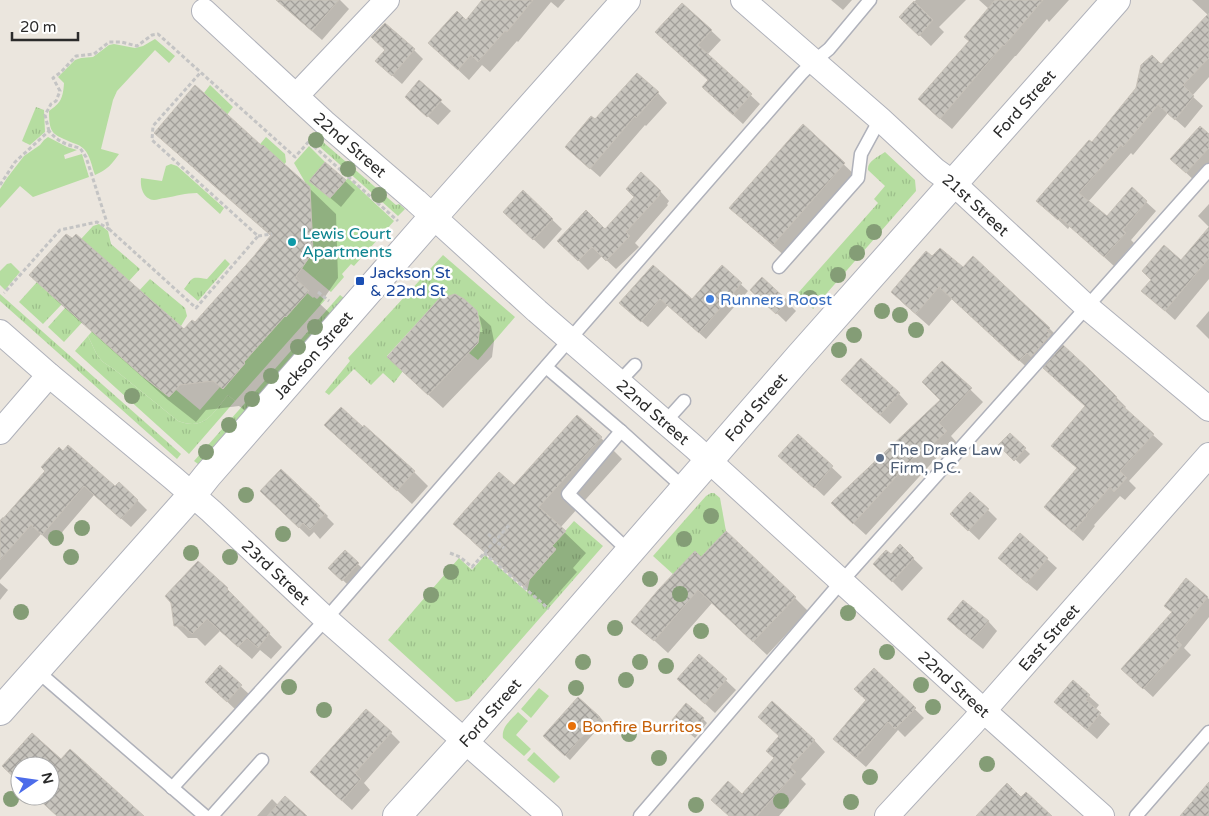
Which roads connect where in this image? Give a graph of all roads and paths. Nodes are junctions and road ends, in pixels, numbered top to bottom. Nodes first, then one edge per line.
1 (387, 0) edge
2 (626, 0) edge
3 (743, 0) edge
4 (870, 0) edge
5 (1116, 0) edge
6 (204, 11) dead end
7 (813, 62) junction
8 (201, 72) junction
9 (296, 96) junction
10 (880, 120) junction
11 (324, 122) junction
12 (49, 131) junction
13 (309, 142) junction
14 (1209, 170) edge
15 (953, 183) junction
16 (0, 185) edge
17 (433, 217) junction
18 (398, 221) dead end
19 (109, 229) junction
20 (272, 234) dead end
21 (258, 236) junction
22 (779, 268) dead end
23 (318, 292) dead end
24 (4, 293) dead end
25 (329, 301) dead end
26 (1087, 307) junction
27 (0, 332) edge
28 (570, 340) junction
29 (634, 365) dead end
30 (546, 367) junction
31 (49, 375) junction
32 (619, 382) junction
33 (684, 401) dead end
34 (1209, 409) edge
35 (665, 422) junction
36 (0, 432) edge
37 (621, 432) junction
38 (1209, 455) edge
39 (709, 461) junction
40 (685, 489) junction
41 (192, 495) junction
42 (510, 524) dead end
43 (488, 534) dead end
44 (496, 540) junction
45 (504, 548) dead end
46 (630, 552) junction
47 (450, 553) dead end
48 (484, 553) junction
49 (842, 581) junction
50 (550, 610) dead end
51 (326, 619) junction
52 (36, 670) junction
53 (0, 711) edge
54 (984, 711) junction
55 (1209, 732) edge
56 (465, 741) junction
57 (262, 760) dead end
58 (172, 788) junction
59 (205, 816) edge
60 (212, 816) edge
61 (397, 816) edge
62 (550, 816) edge
63 (640, 816) edge
64 (887, 816) edge
65 (1102, 816) edge
66 (1136, 816) edge

1 - 9 street
2 - 17 main road, Jackson Street
3 - 7 street, 21st Street
4 - 7 lane
5 - 15 main road, Ford Street
6 - 9 street, 22nd Street
7 - 10 street, 21st Street
7 - 28 lane
8 - 12 path
8 - 13 path
8 - 21 path
9 - 11 street, 22nd Street
10 - 15 street, 21st Street
10 - 22 lane
11 - 13 path
11 - 17 street, 22nd Street
12 - 16 path
12 - 19 path
13 - 18 path
14 - 26 lane
15 - 26 street, 21st Street
15 - 39 main road, Ford Street
17 - 28 street, 22nd Street
17 - 41 main road, Jackson Street
19 - 21 path
19 - 24 path
20 - 21 path
23 - 25 path
26 - 34 street, 21st Street
26 - 49 lane
27 - 31 street, 23rd Street
28 - 30 lane
28 - 32 street, 22nd Street
29 - 32 lane
30 - 37 lane
30 - 51 lane
31 - 36 street
31 - 41 street, 23rd Street
32 - 35 street, 22nd Street
33 - 35 lane
35 - 39 street, 22nd Street
37 - 40 lane
37 - 46 lane
38 - 54 street, East Street
39 - 40 main road, Ford Street
39 - 49 street, 22nd Street
40 - 46 main road, Ford Street
41 - 51 street, 23rd Street
41 - 52 main road, Jackson Street
42 - 44 path
43 - 44 path
44 - 45 path
44 - 48 path
46 - 56 main road, Ford Street
47 - 48 path
48 - 50 path
49 - 54 street, 22nd Street
49 - 63 lane
51 - 56 street, 23rd Street
51 - 58 lane
52 - 53 main road, Jackson Street
52 - 58 lane
54 - 64 street, East Street
54 - 65 street, 22nd Street
55 - 66 lane
56 - 61 main road, Ford Street
56 - 62 street, 23rd Street
57 - 60 lane
58 - 59 lane

